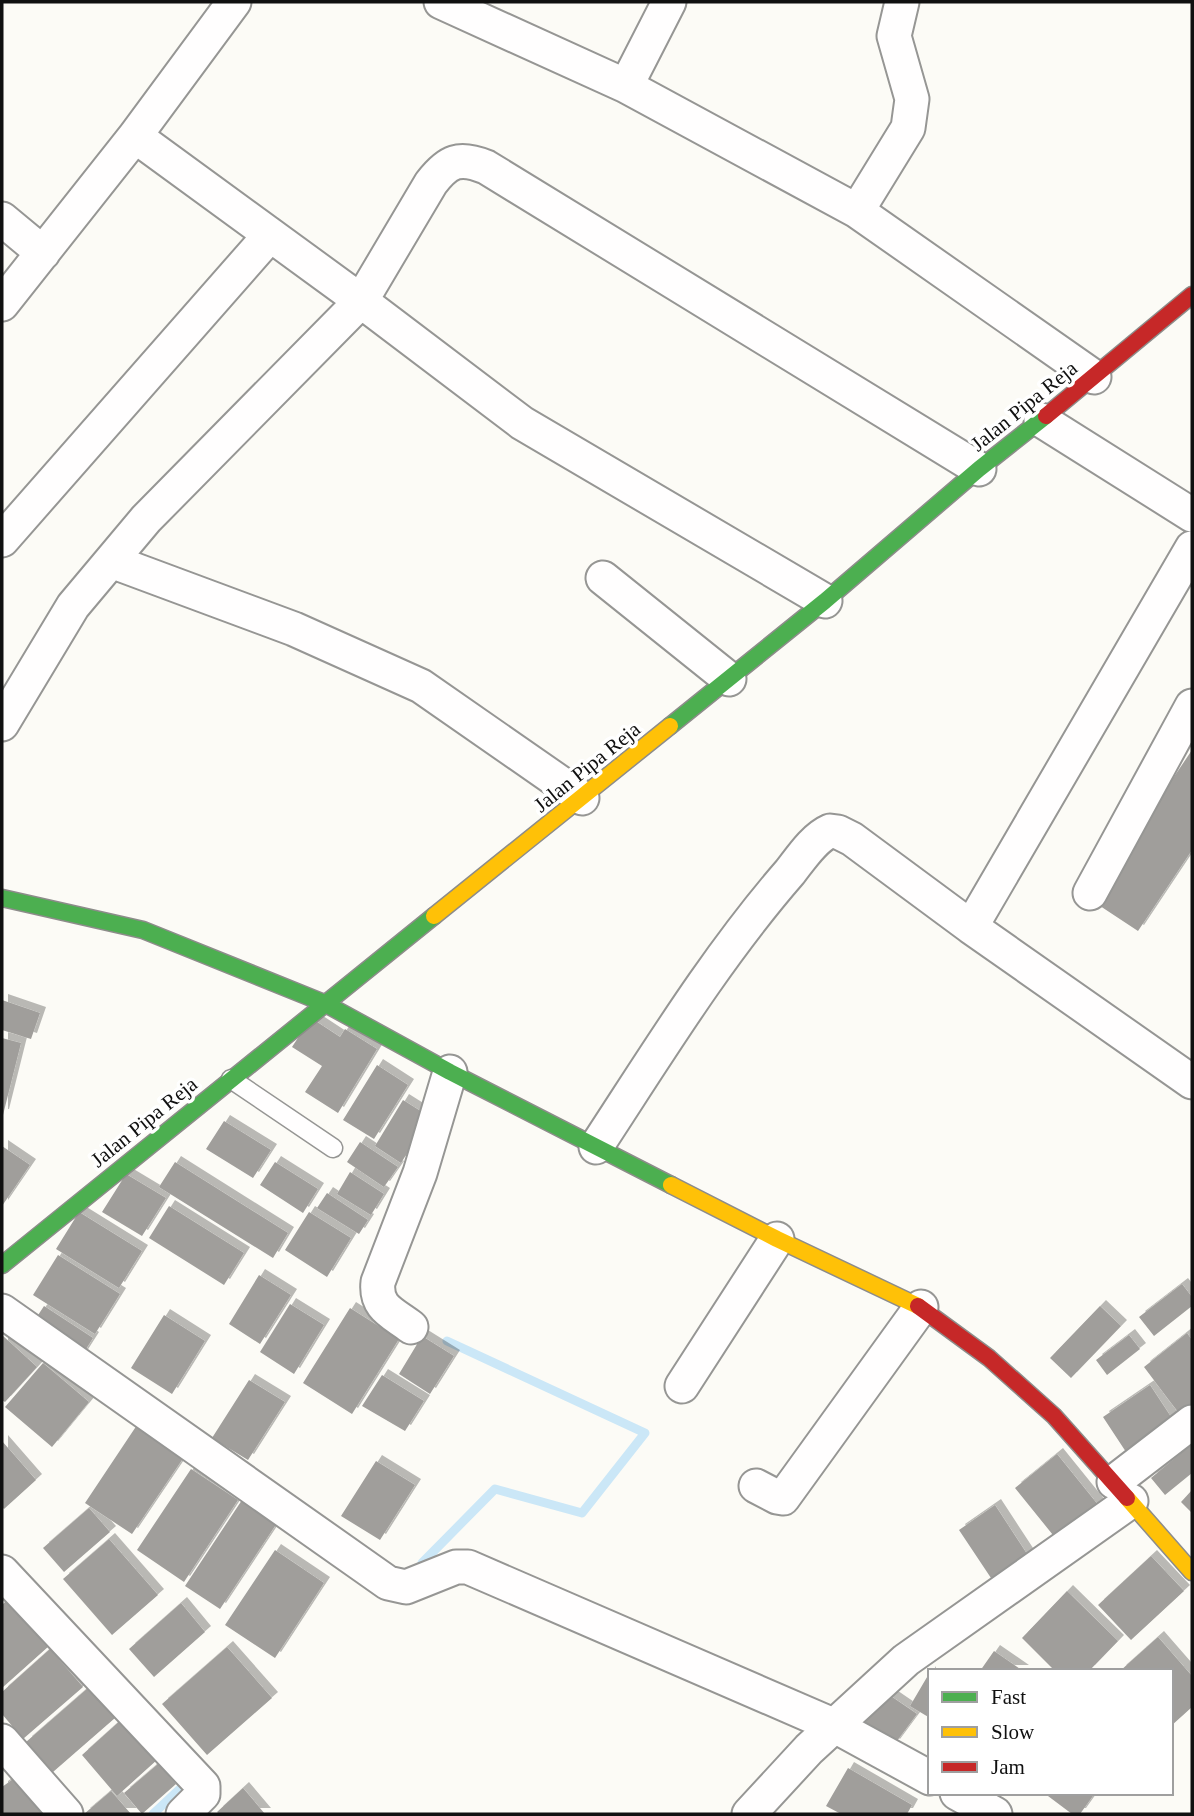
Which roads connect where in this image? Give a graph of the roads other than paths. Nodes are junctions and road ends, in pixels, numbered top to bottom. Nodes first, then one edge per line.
1 (234, 2) edge
2 (669, 2) edge
3 (902, 2) edge
4 (451, 4) edge
5 (626, 86) junction
6 (135, 136) junction
7 (857, 211) junction
8 (2, 219) edge
9 (271, 235) junction
10 (43, 253) junction
11 (1192, 295) edge
12 (360, 301) junction
13 (2, 304) edge
14 (1094, 377) junction
15 (1041, 420) junction
16 (979, 469) junction
17 (1192, 515) edge
18 (2, 540) edge
19 (1192, 548) edge
20 (111, 561) junction
21 (603, 578) dead end
22 (825, 601) junction
23 (729, 679) junction
24 (1192, 706) edge
25 (2, 724) edge
26 (582, 798) junction
27 (1090, 893) dead end
28 (2, 898) edge
29 (971, 927) junction
30 (324, 1003) junction
31 (450, 1072) junction
32 (231, 1079) junction
33 (1192, 1082) edge
34 (596, 1147) junction
35 (334, 1148) dead end
36 (777, 1240) junction
37 (2, 1265) edge
38 (921, 1307) junction
39 (2, 1311) edge
40 (411, 1327) dead end
41 (682, 1386) dead end
42 (1192, 1422) edge
43 (756, 1486) dead end
44 (1123, 1491) junction
45 (2, 1572) edge
46 (1192, 1572) edge
47 (835, 1726) junction
48 (2, 1741) edge
49 (928, 1777) edge
50 (961, 1795) edge
51 (66, 1814) edge
52 (183, 1814) edge
53 (749, 1814) edge
54 (995, 1814) edge

1 - 6 street
2 - 5 street
3 - 7 street
4 - 5 street
5 - 7 street
6 - 9 street
6 - 10 street
7 - 14 street
8 - 10 street
9 - 12 street
9 - 18 street
10 - 13 street
11 - 14 street, Jalan Pipa Reja
12 - 16 street
12 - 20 street
12 - 22 street
14 - 15 street, Jalan Pipa Reja
15 - 16 street, Jalan Pipa Reja
15 - 17 street
16 - 22 street, Jalan Pipa Reja
19 - 29 street
20 - 25 street
20 - 26 street
21 - 23 street
22 - 23 street, Jalan Pipa Reja
23 - 26 street, Jalan Pipa Reja
24 - 27 street
26 - 30 street, Jalan Pipa Reja
28 - 30 street
29 - 33 street
29 - 34 street
30 - 31 street
30 - 32 street, Jalan Pipa Reja
31 - 34 street
31 - 40 street
32 - 35 lane
32 - 37 street, Jalan Pipa Reja
34 - 36 street
36 - 38 street
36 - 41 street
38 - 43 street
38 - 44 street
39 - 47 street
42 - 44 street
44 - 46 street
44 - 47 street
45 - 52 street
47 - 49 street
47 - 53 street
48 - 51 street
50 - 54 street

